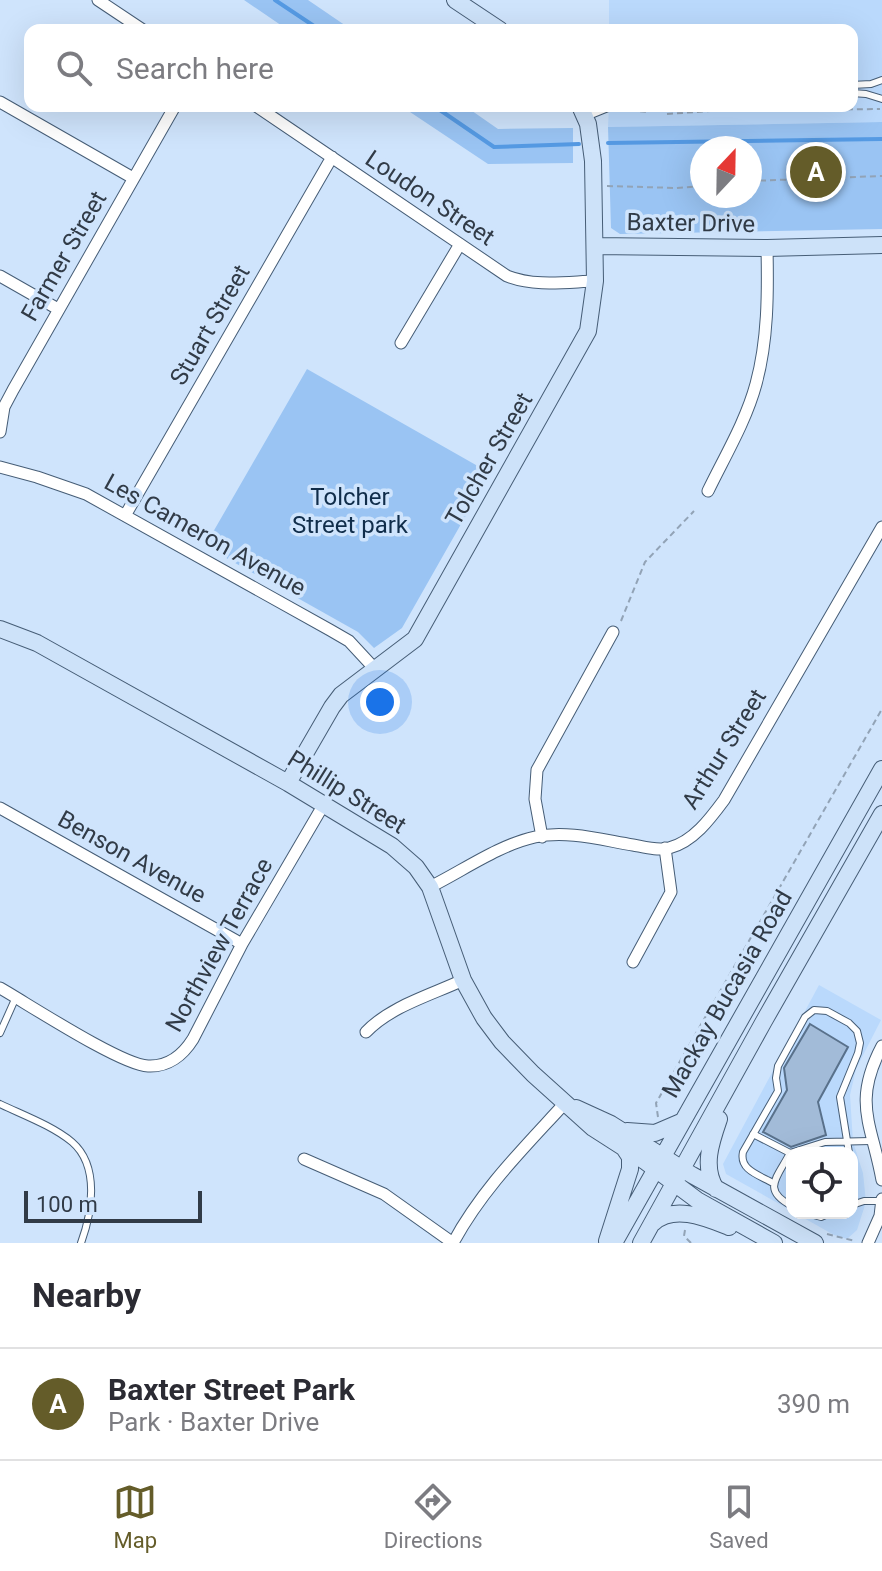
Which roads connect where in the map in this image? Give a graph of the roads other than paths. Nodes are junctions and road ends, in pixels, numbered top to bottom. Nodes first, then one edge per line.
1 (98, 0) edge
2 (455, 0) edge
3 (475, 6) edge
4 (134, 24) edge
5 (494, 24) edge
6 (882, 80) edge
7 (858, 85) edge
8 (858, 94) edge
9 (882, 99) edge
10 (0, 102) edge
11 (172, 112) edge
12 (265, 112) edge
13 (585, 112) edge
14 (332, 157) junction
15 (133, 178) junction
16 (460, 244) junction
17 (882, 245) edge
18 (595, 246) junction
19 (767, 248) junction
20 (0, 276) edge
21 (595, 281) junction
22 (58, 309) junction
23 (401, 343) dead end
24 (0, 432) edge
25 (0, 467) edge
26 (708, 491) dead end
27 (126, 514) junction
28 (882, 527) edge
29 (0, 629) edge
30 (613, 632) road end
31 (374, 668) junction
32 (882, 769) edge
33 (288, 783) junction
34 (324, 804) junction
35 (0, 808) edge
36 (882, 814) edge
37 (542, 837) junction
38 (665, 848) junction
39 (430, 887) junction
40 (242, 944) junction
41 (633, 962) dead end
42 (463, 980) junction
43 (0, 988) edge
44 (16, 997) junction
45 (366, 1032) dead end
46 (0, 1033) edge
47 (882, 1046) edge
48 (733, 1080) junction
49 (565, 1103) junction
50 (0, 1104) edge
51 (683, 1121) junction
52 (611, 1124) junction
53 (753, 1134) junction
54 (846, 1140) junction
55 (871, 1141) junction
56 (809, 1147) edge
57 (848, 1147) edge
58 (624, 1148) junction
59 (786, 1151) edge
60 (304, 1159) dead end
61 (786, 1160) edge
62 (660, 1163) junction
63 (881, 1166) edge
64 (679, 1176) junction
65 (882, 1180) edge
66 (773, 1183) junction
67 (716, 1189) junction
68 (882, 1200) edge
69 (786, 1203) edge
70 (858, 1203) edge
71 (652, 1224) junction
72 (81, 1243) edge
73 (453, 1243) edge
74 (606, 1243) edge
75 (614, 1243) edge
76 (641, 1243) edge
77 (771, 1243) edge
78 (815, 1243) edge
79 (868, 1243) edge

1 - 4 street
2 - 3 street
3 - 5 street
6 - 7 lane
8 - 9 lane
10 - 15 street
11 - 15 street, Farmer Street
12 - 14 street, Loudon Street
13 - 18 street, Tolcher Street
14 - 16 street, Loudon Street
14 - 27 street, Stuart Street
15 - 22 street, Farmer Street
16 - 21 street, Loudon Street
16 - 23 street
17 - 19 street, Baxter Drive
18 - 19 street, Baxter Drive
18 - 21 street, Tolcher Street
19 - 26 street
20 - 22 street
21 - 31 street, Tolcher Street
22 - 24 street, Farmer Street
25 - 27 street, Les Cameron Avenue
27 - 31 street, Les Cameron Avenue
28 - 38 street, Arthur Street
29 - 33 street, Phillip Street
30 - 37 street
31 - 33 street, Tolcher Street
32 - 51 street, Mackay Bucasia Road
33 - 34 street, Phillip Street
34 - 39 street, Phillip Street
34 - 40 street, Northview Terrace
35 - 40 street, Benson Avenue
36 - 48 street, Mackay Bucasia Road
37 - 38 street
37 - 39 street
38 - 41 street
39 - 42 street, Phillip Street
40 - 44 street, Northview Terrace
42 - 45 street
42 - 49 street, Phillip Street
43 - 44 street, Northview Terrace
44 - 46 lane
47 - 55 street
48 - 64 street, Mackay Bucasia Road
48 - 67 street
49 - 52 street, Phillip Street
49 - 58 street, Phillip Street
49 - 73 street
50 - 72 lane
51 - 52 street
51 - 62 street, Mackay Bucasia Road
52 - 62 street, Phillip Street
53 - 54 lane
53 - 59 lane
53 - 66 lane
54 - 55 lane
54 - 56 lane
54 - 57 lane
55 - 63 street
58 - 62 street, Phillip Street
58 - 74 street
60 - 73 street
61 - 66 lane
62 - 64 street, Phillip Street
62 - 75 street, Mackay Bucasia Road
63 - 65 street
64 - 67 street, Phillip Street
64 - 71 street, Mackay Bucasia Road
64 - 77 street, Phillip Street
66 - 69 lane
67 - 78 street, Phillip Street
68 - 70 lane
68 - 79 street
71 - 76 street, Mackay Bucasia Road
71 - 77 street

